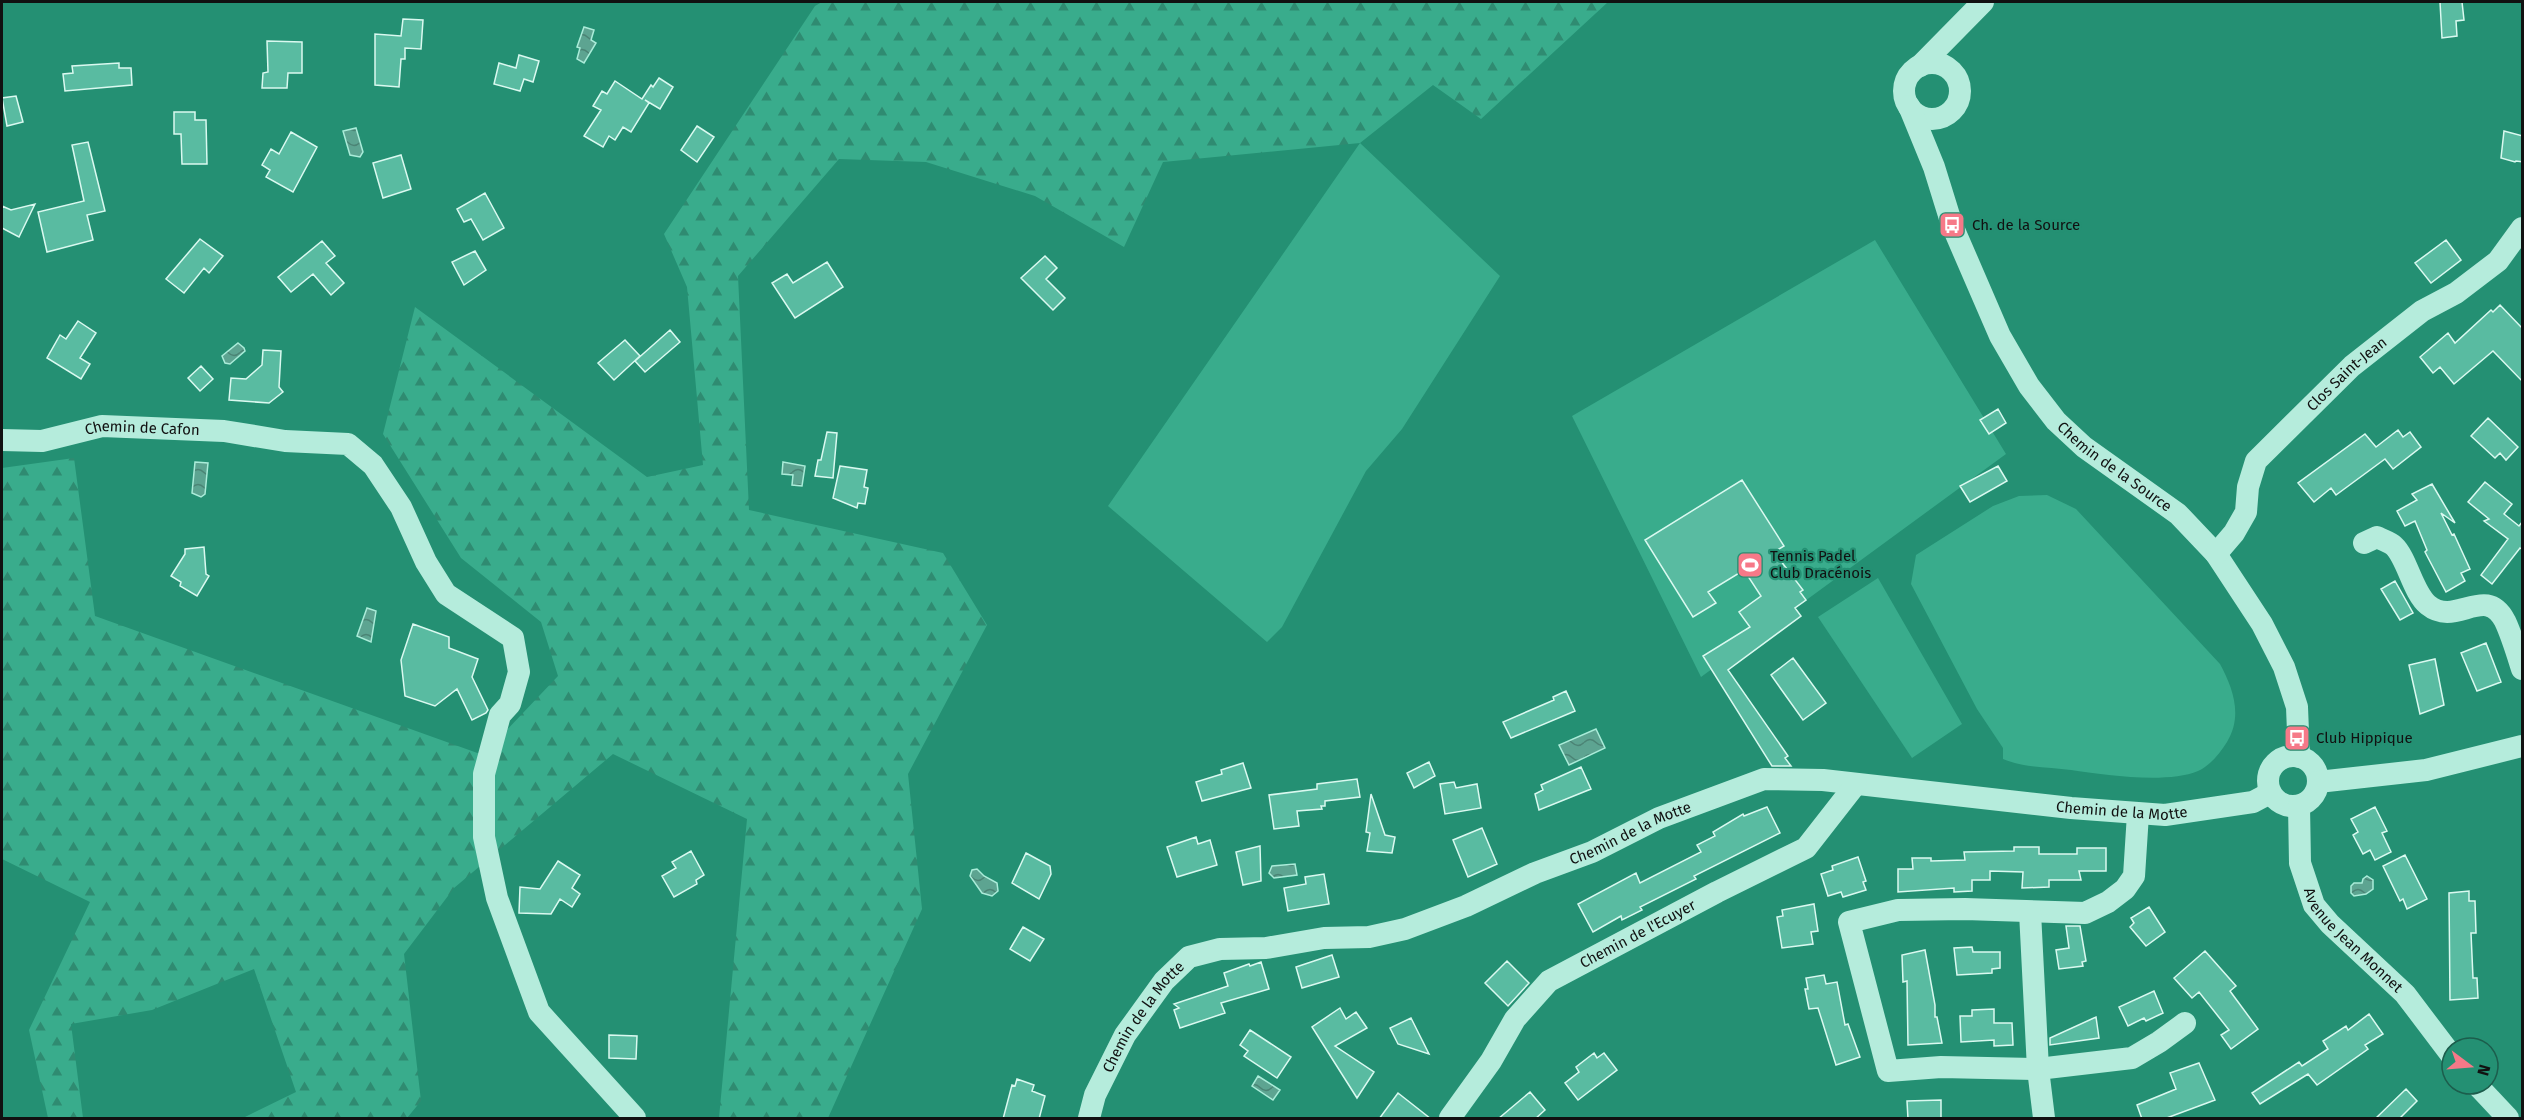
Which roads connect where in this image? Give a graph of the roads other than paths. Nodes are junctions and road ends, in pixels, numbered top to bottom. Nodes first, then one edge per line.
1 (1983, 2) edge
2 (1956, 30) junction
3 (1920, 66) junction
4 (1953, 73) junction
5 (1909, 106) junction
6 (1945, 116) junction
7 (1934, 167) junction
8 (2523, 228) edge
9 (2, 440) edge
10 (2364, 543) dead end
11 (2216, 554) junction
12 (2523, 669) edge
13 (2523, 746) edge
14 (2299, 757) junction
15 (2318, 782) junction
16 (1856, 784) junction
17 (2270, 793) junction
18 (2299, 806) junction
19 (2138, 814) junction
20 (2030, 912) junction
21 (2185, 1023) dead end
22 (2440, 1040) edge
23 (2038, 1069) junction
24 (2487, 1096) edge
25 (635, 1119) edge
26 (1089, 1119) edge
27 (1450, 1119) edge
28 (2044, 1119) edge
29 (2508, 1119) edge

1 - 2 street
2 - 3 street
2 - 4 street
3 - 4 street
3 - 5 street
4 - 6 street
5 - 6 street
5 - 7 street, Chemin de la Source
6 - 7 street, Chemin de la Source
7 - 11 street, Chemin de la Source
8 - 11 street, Clos Saint-Jean
9 - 25 street, Chemin de Cafon
10 - 12 street
11 - 14 street, Chemin de la Source
13 - 15 street
14 - 15 street
14 - 17 street
15 - 18 street
16 - 19 street, Chemin de la Motte
16 - 26 street, Chemin de la Motte
16 - 27 street, Chemin de l'Ecuyer
17 - 18 street
17 - 19 street, Chemin de la Motte
18 - 22 street, Avenue Jean Monnet
19 - 20 street
20 - 23 street
20 - 23 street
21 - 23 street
23 - 28 street
24 - 29 street

